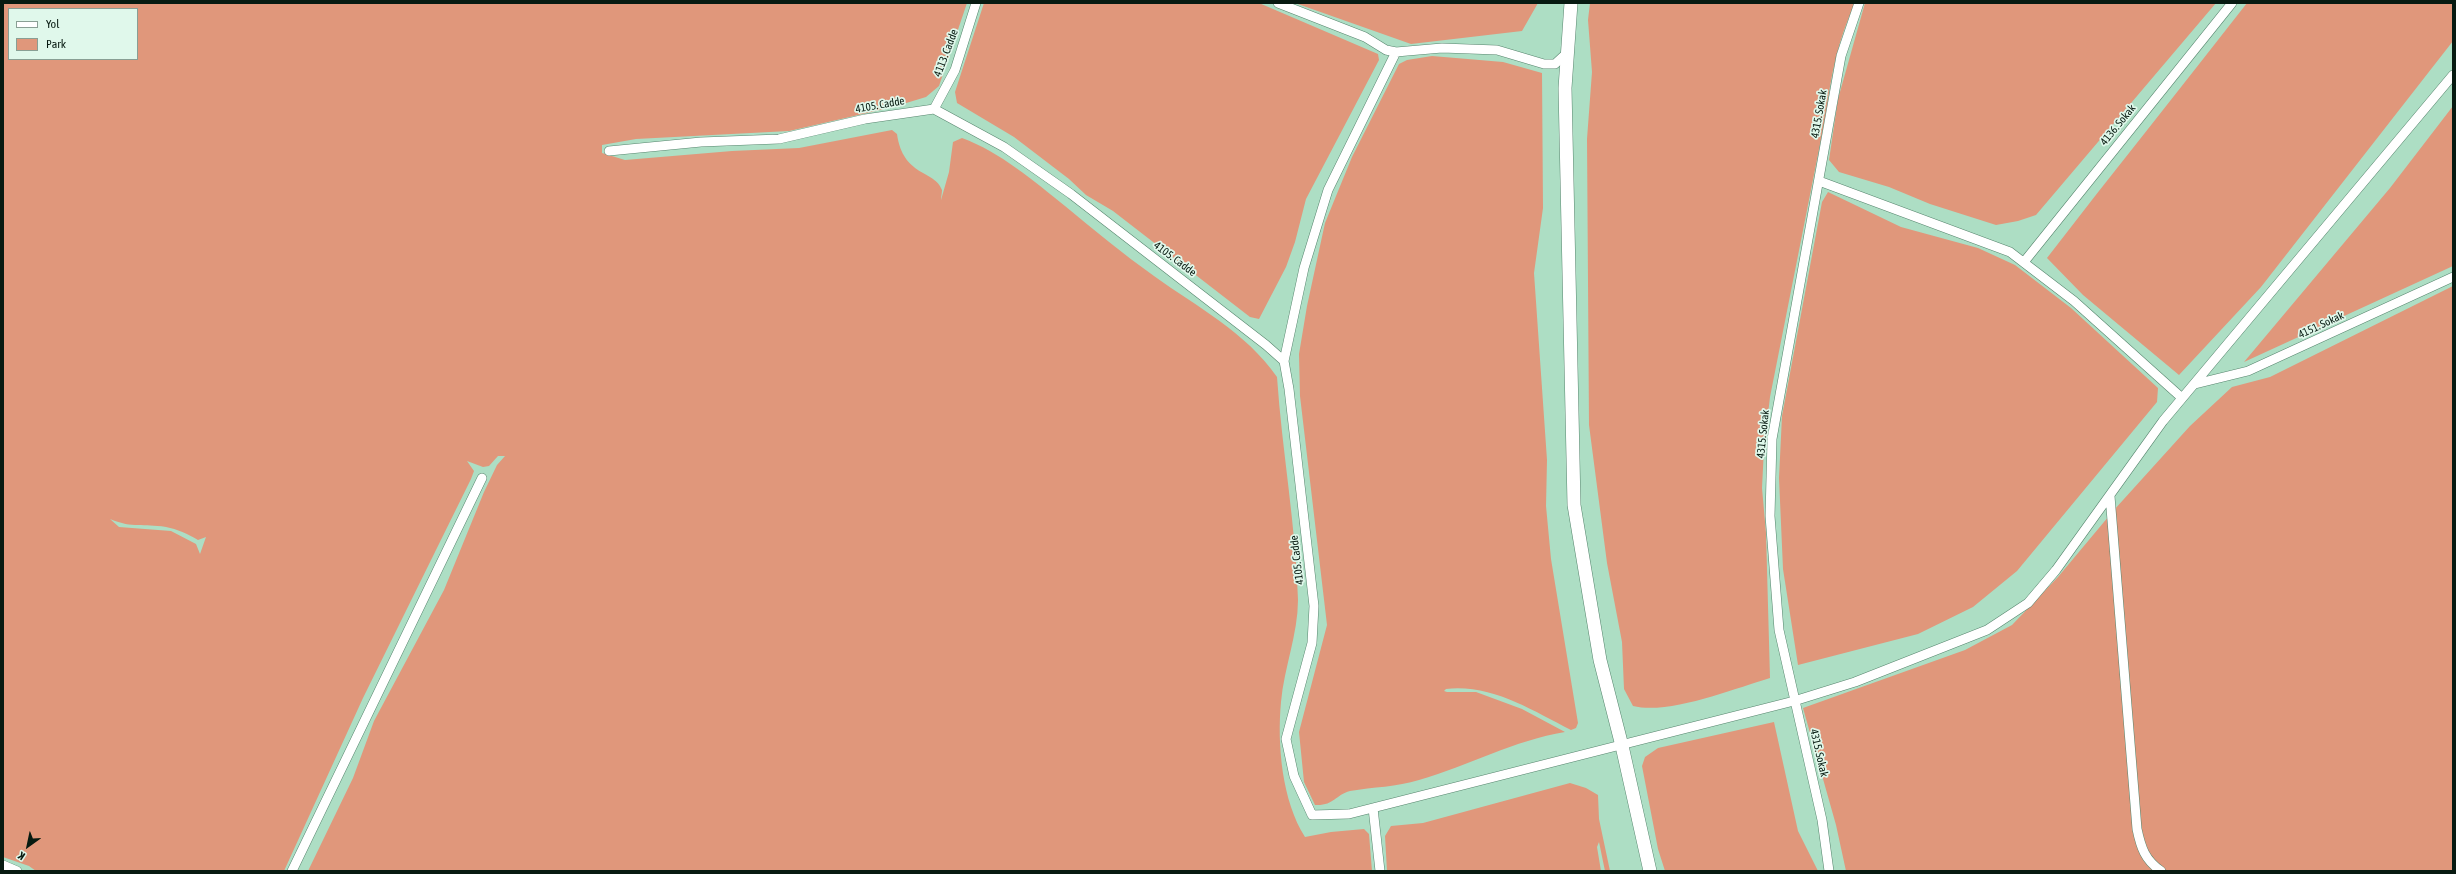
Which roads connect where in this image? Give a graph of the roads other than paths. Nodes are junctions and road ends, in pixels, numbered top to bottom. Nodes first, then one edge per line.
1 (976, 3) edge
2 (1278, 3) edge
3 (1570, 3) edge
4 (1860, 3) edge
5 (2232, 3) edge
6 (1396, 52) junction
7 (1568, 52) junction
8 (2453, 75) edge
9 (934, 109) junction
10 (609, 151) dead end
11 (1819, 181) junction
12 (2024, 262) junction
13 (2453, 276) edge
14 (1284, 361) junction
15 (2195, 384) junction
16 (2182, 398) junction
17 (482, 478) dead end
18 (2110, 496) junction
19 (1794, 701) junction
20 (1622, 746) junction
21 (1373, 808) junction
22 (3, 865) edge
23 (17, 871) edge
24 (292, 871) edge
25 (1380, 871) edge
26 (1650, 871) edge
27 (1829, 871) edge
28 (2161, 871) edge

1 - 9 street, 4113. Cadde
2 - 6 street
3 - 7 street
4 - 11 street, 4315. Sokak
5 - 12 street, 4136. Sokak
6 - 7 street
6 - 14 street
7 - 20 street
8 - 15 street
9 - 10 street, 4105. Cadde
9 - 14 street, 4105. Cadde
11 - 12 street
11 - 19 street, 4315. Sokak
12 - 16 street
13 - 15 street, 4151. Sokak
14 - 21 street, 4105. Cadde
15 - 16 street
16 - 18 street
17 - 24 street
18 - 19 street
18 - 28 street
19 - 20 street
19 - 27 street, 4315. Sokak
20 - 21 street
20 - 26 street
21 - 25 street
22 - 23 street

